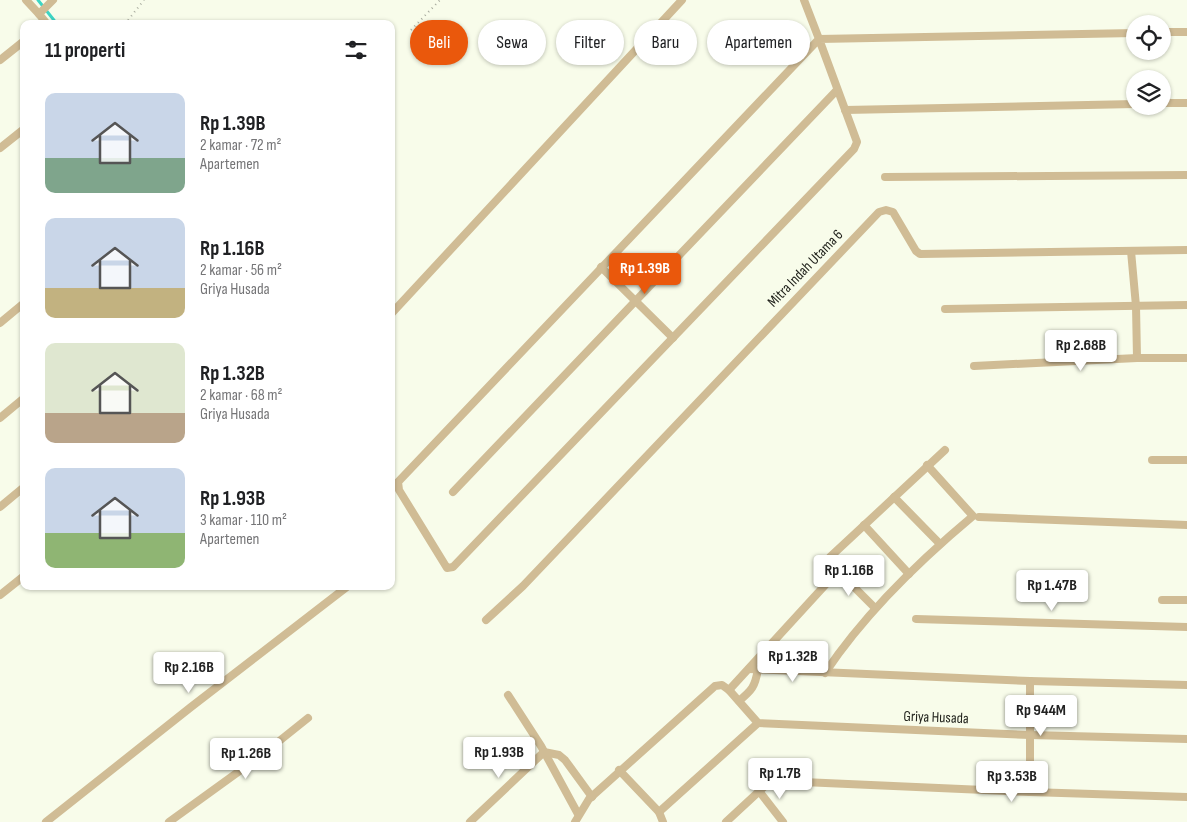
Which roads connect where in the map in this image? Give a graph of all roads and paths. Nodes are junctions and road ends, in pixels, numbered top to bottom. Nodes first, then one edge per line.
1 (26, 0) edge
2 (144, 0) edge
3 (440, 0) edge
4 (682, 0) edge
5 (804, 0) edge
6 (51, 2) edge
7 (40, 14) junction
8 (44, 20) edge
9 (128, 20) edge
10 (421, 20) edge
11 (1171, 32) edge
12 (1187, 32) edge
13 (1126, 33) edge
14 (819, 39) junction
15 (20, 43) edge
16 (0, 60) edge
17 (837, 90) junction
18 (1187, 102) edge
19 (1171, 103) edge
20 (1126, 104) edge
21 (845, 110) junction
22 (20, 132) edge
23 (0, 148) edge
24 (1187, 175) edge
25 (885, 177) dead end
26 (1187, 250) edge
27 (1130, 251) junction
28 (601, 267) junction
29 (635, 301) junction
30 (1187, 305) edge
31 (20, 306) edge
32 (1136, 306) junction
33 (946, 309) dead end
34 (395, 310) edge
35 (0, 323) edge
36 (673, 338) junction
37 (1136, 358) junction
38 (1187, 358) edge
39 (974, 366) dead end
40 (20, 401) edge
41 (0, 418) edge
42 (945, 450) dead end
43 (1152, 460) dead end
44 (1187, 460) edge
45 (927, 466) junction
46 (20, 490) edge
47 (453, 492) dead end
48 (894, 497) junction
49 (0, 506) edge
50 (979, 517) dead end
51 (864, 525) junction
52 (1187, 525) edge
53 (940, 544) junction
54 (838, 571) junction
55 (909, 574) junction
56 (20, 579) edge
57 (343, 590) edge
58 (0, 595) edge
59 (1162, 600) dead end
60 (1187, 600) edge
61 (875, 608) junction
62 (916, 619) dead end
63 (486, 620) dead end
64 (1187, 627) edge
65 (749, 669) junction
66 (758, 669) junction
67 (825, 673) junction
68 (1030, 681) junction
69 (1187, 685) edge
70 (729, 690) junction
71 (508, 695) dead end
72 (739, 702) junction
73 (308, 718) dead end
74 (758, 723) junction
75 (1030, 735) junction
76 (1187, 739) edge
77 (546, 752) junction
78 (619, 770) junction
79 (759, 792) junction
80 (1030, 792) junction
81 (592, 797) junction
82 (1187, 797) edge
83 (659, 812) junction
84 (577, 818) edge
85 (46, 822) edge
86 (169, 822) edge
87 (470, 822) edge
88 (663, 822) edge
89 (726, 822) edge
90 (783, 822) edge

1 - 7 street
2 - 9 path
3 - 10 path
4 - 34 street
5 - 14 street
6 - 7 street
7 - 8 street
11 - 12 street
13 - 14 street
14 - 17 street
14 - 28 street
15 - 16 street
17 - 21 street
17 - 29 street
18 - 19 street
20 - 21 street
21 - 36 street
22 - 23 street
24 - 25 street
26 - 27 street, Mitra Indah Utama 6
27 - 32 street
27 - 63 street, Mitra Indah Utama 6
28 - 29 street
28 - 36 street
29 - 36 street
29 - 47 street
30 - 32 street
31 - 35 street
32 - 33 street
32 - 37 street
37 - 38 street
37 - 39 street
40 - 41 street
42 - 45 street
43 - 44 street
45 - 48 street
45 - 53 street
46 - 49 street
48 - 51 street
48 - 53 street
50 - 52 street
51 - 54 street
51 - 55 street
53 - 55 street
54 - 61 street
54 - 65 street
55 - 61 street
56 - 58 street
57 - 85 street
59 - 60 street
61 - 67 street
62 - 64 street
65 - 66 street
65 - 70 street
66 - 67 street
66 - 72 street
67 - 68 street
68 - 69 street
68 - 75 street
70 - 72 street
70 - 78 street
71 - 77 street
72 - 74 street
73 - 86 street
74 - 75 street, Griya Husada
74 - 83 street
75 - 76 street, Griya Husada
75 - 80 street
77 - 81 street
77 - 84 street
77 - 87 street
78 - 81 street
78 - 83 street
79 - 80 street
79 - 89 street
79 - 90 street
80 - 82 street
81 - 84 street
83 - 88 street

